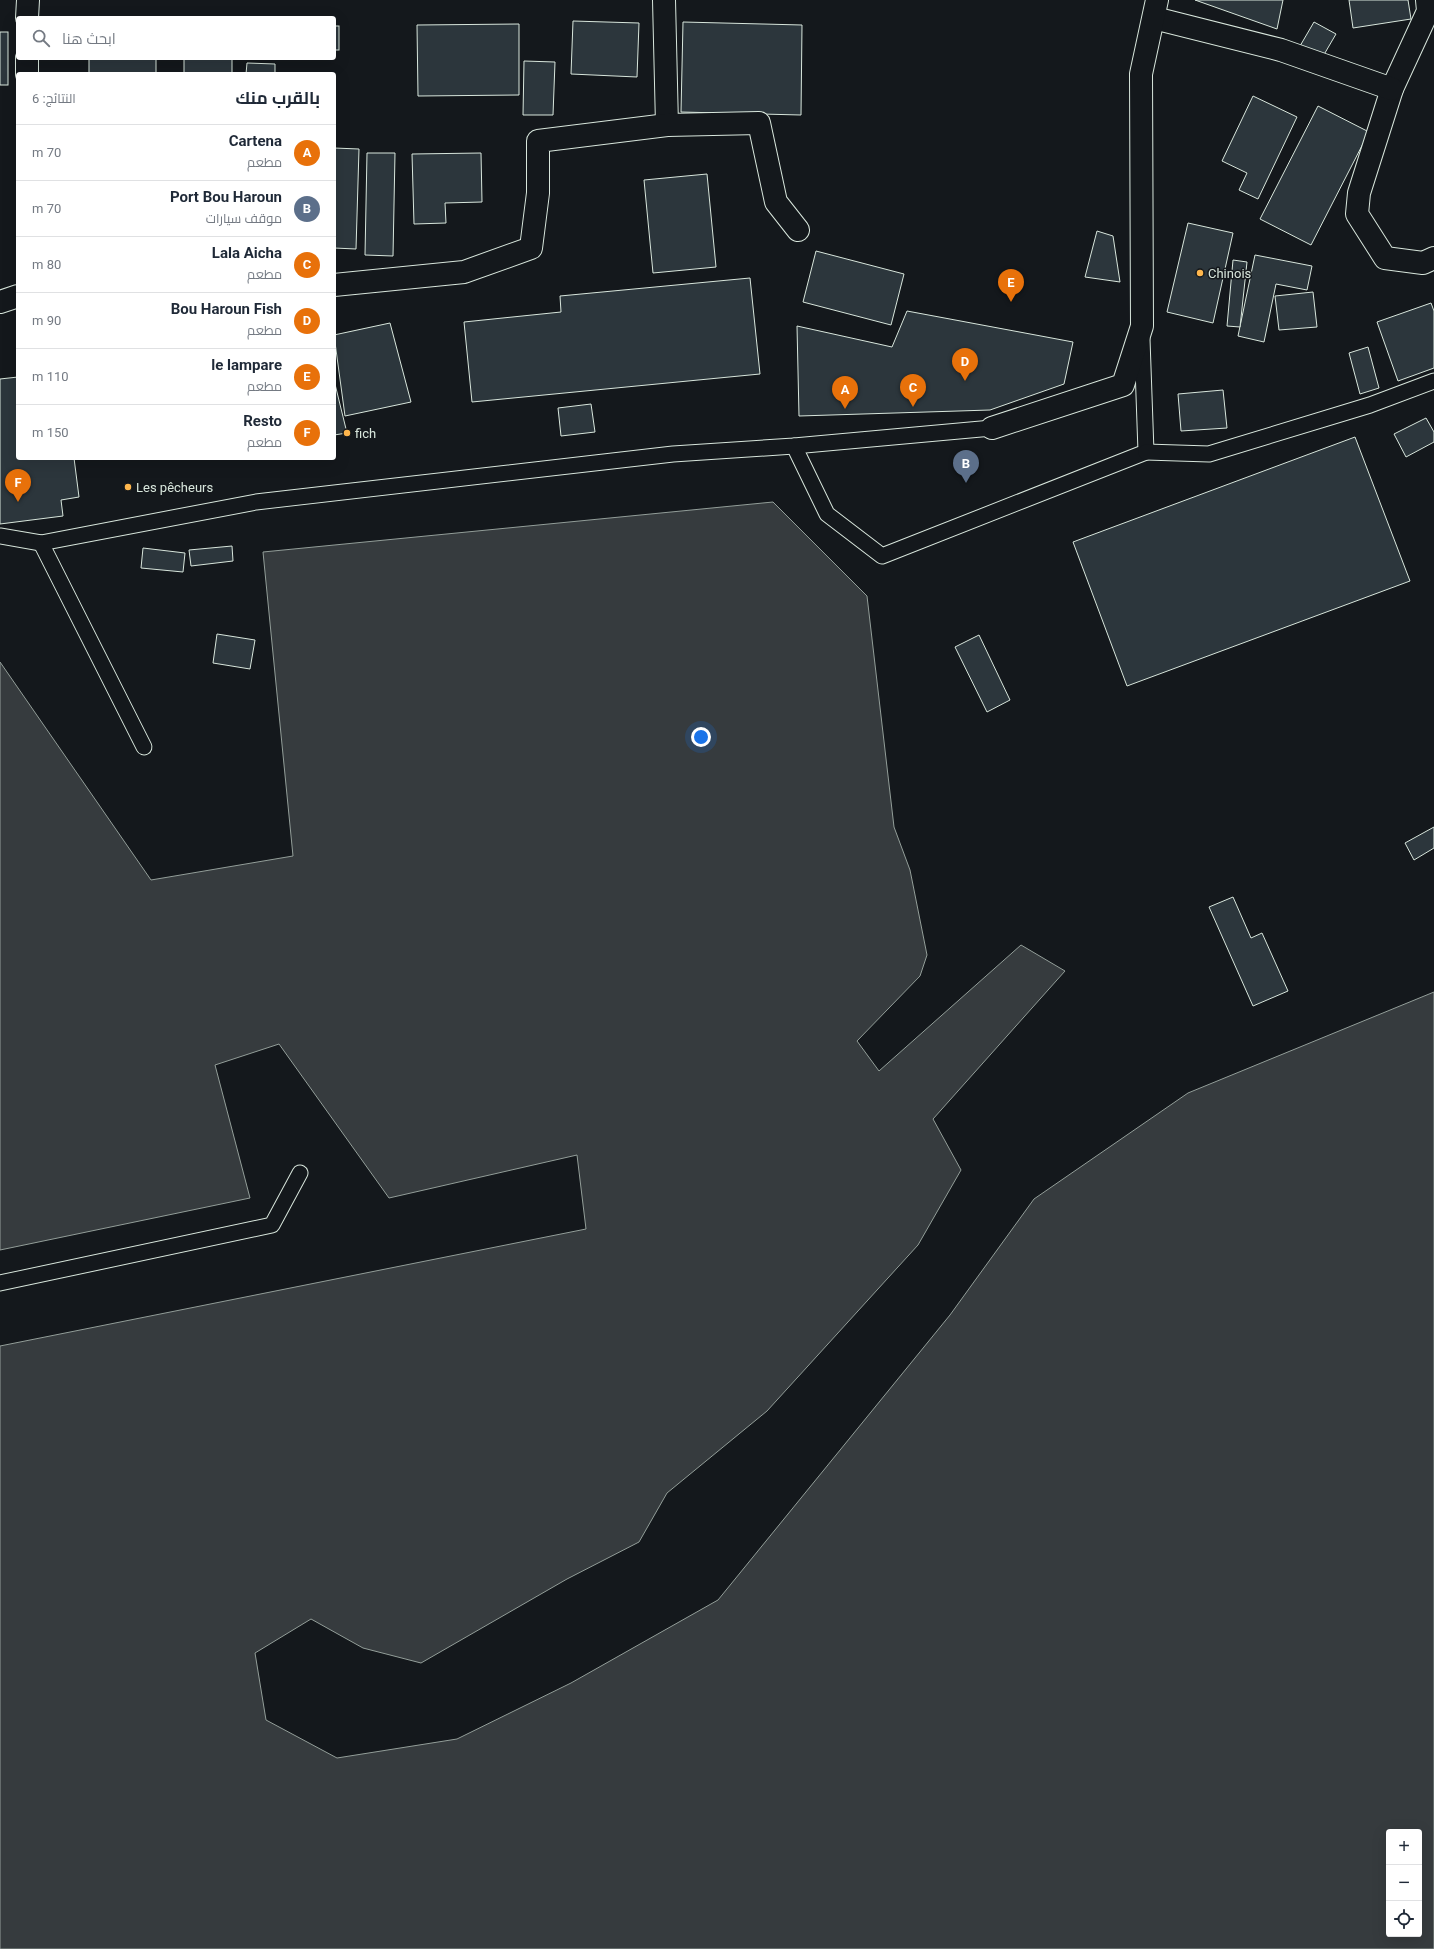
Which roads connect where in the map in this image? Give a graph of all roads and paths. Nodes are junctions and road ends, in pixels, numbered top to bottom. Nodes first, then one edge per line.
1 (28, 0) edge
2 (664, 0) edge
3 (1427, 0) edge
4 (1156, 9) edge
5 (28, 16) edge
6 (27, 60) edge
7 (27, 72) edge
8 (1392, 89) junction
9 (667, 125) junction
10 (798, 230) dead end
11 (1434, 258) edge
12 (336, 286) edge
13 (0, 293) edge
14 (16, 295) edge
15 (16, 296) edge
16 (0, 302) edge
17 (1142, 326) junction
18 (1434, 381) edge
19 (992, 428) joint
20 (794, 446) junction
21 (1146, 452) junction
22 (0, 536) edge
23 (41, 543) junction
24 (144, 747) dead end
25 (300, 1173) dead end
26 (0, 1283) edge

1 - 5 street
2 - 9 street
3 - 8 street
4 - 8 street
4 - 17 street
6 - 7 street
8 - 11 street
9 - 10 street
9 - 12 street
13 - 14 street
15 - 16 street
17 - 19 street
17 - 21 lane
18 - 21 lane
19 - 20 lane
20 - 21 lane
20 - 23 lane
22 - 23 lane
23 - 24 lane
25 - 26 lane

